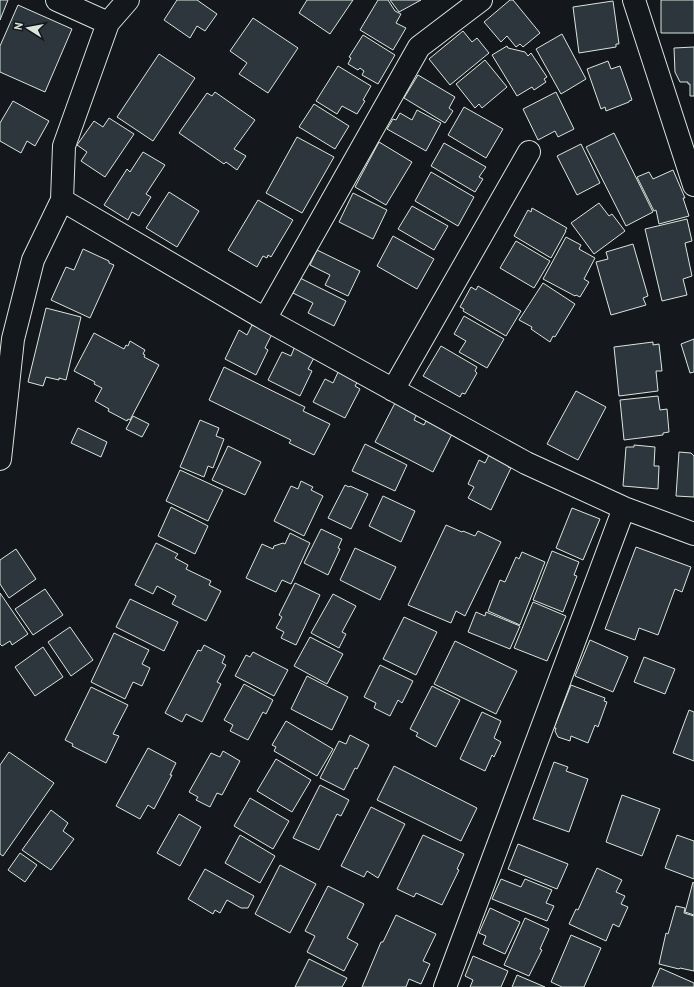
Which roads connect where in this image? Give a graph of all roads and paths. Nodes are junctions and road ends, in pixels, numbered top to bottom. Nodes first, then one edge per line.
1 (57, 0) edge
2 (128, 0) edge
3 (481, 0) edge
4 (634, 0) edge
5 (108, 23) junction
6 (529, 152) dead end
7 (694, 185) edge
8 (62, 200) junction
9 (265, 320) junction
10 (393, 390) junction
11 (0, 459) edge
12 (624, 508) junction
13 (694, 534) edge
14 (445, 987) edge

1 - 5 street
2 - 5 street
3 - 9 street
4 - 7 street
5 - 8 street
6 - 10 street
8 - 9 street
8 - 11 street
9 - 10 street
10 - 12 street
12 - 13 street
12 - 14 street

